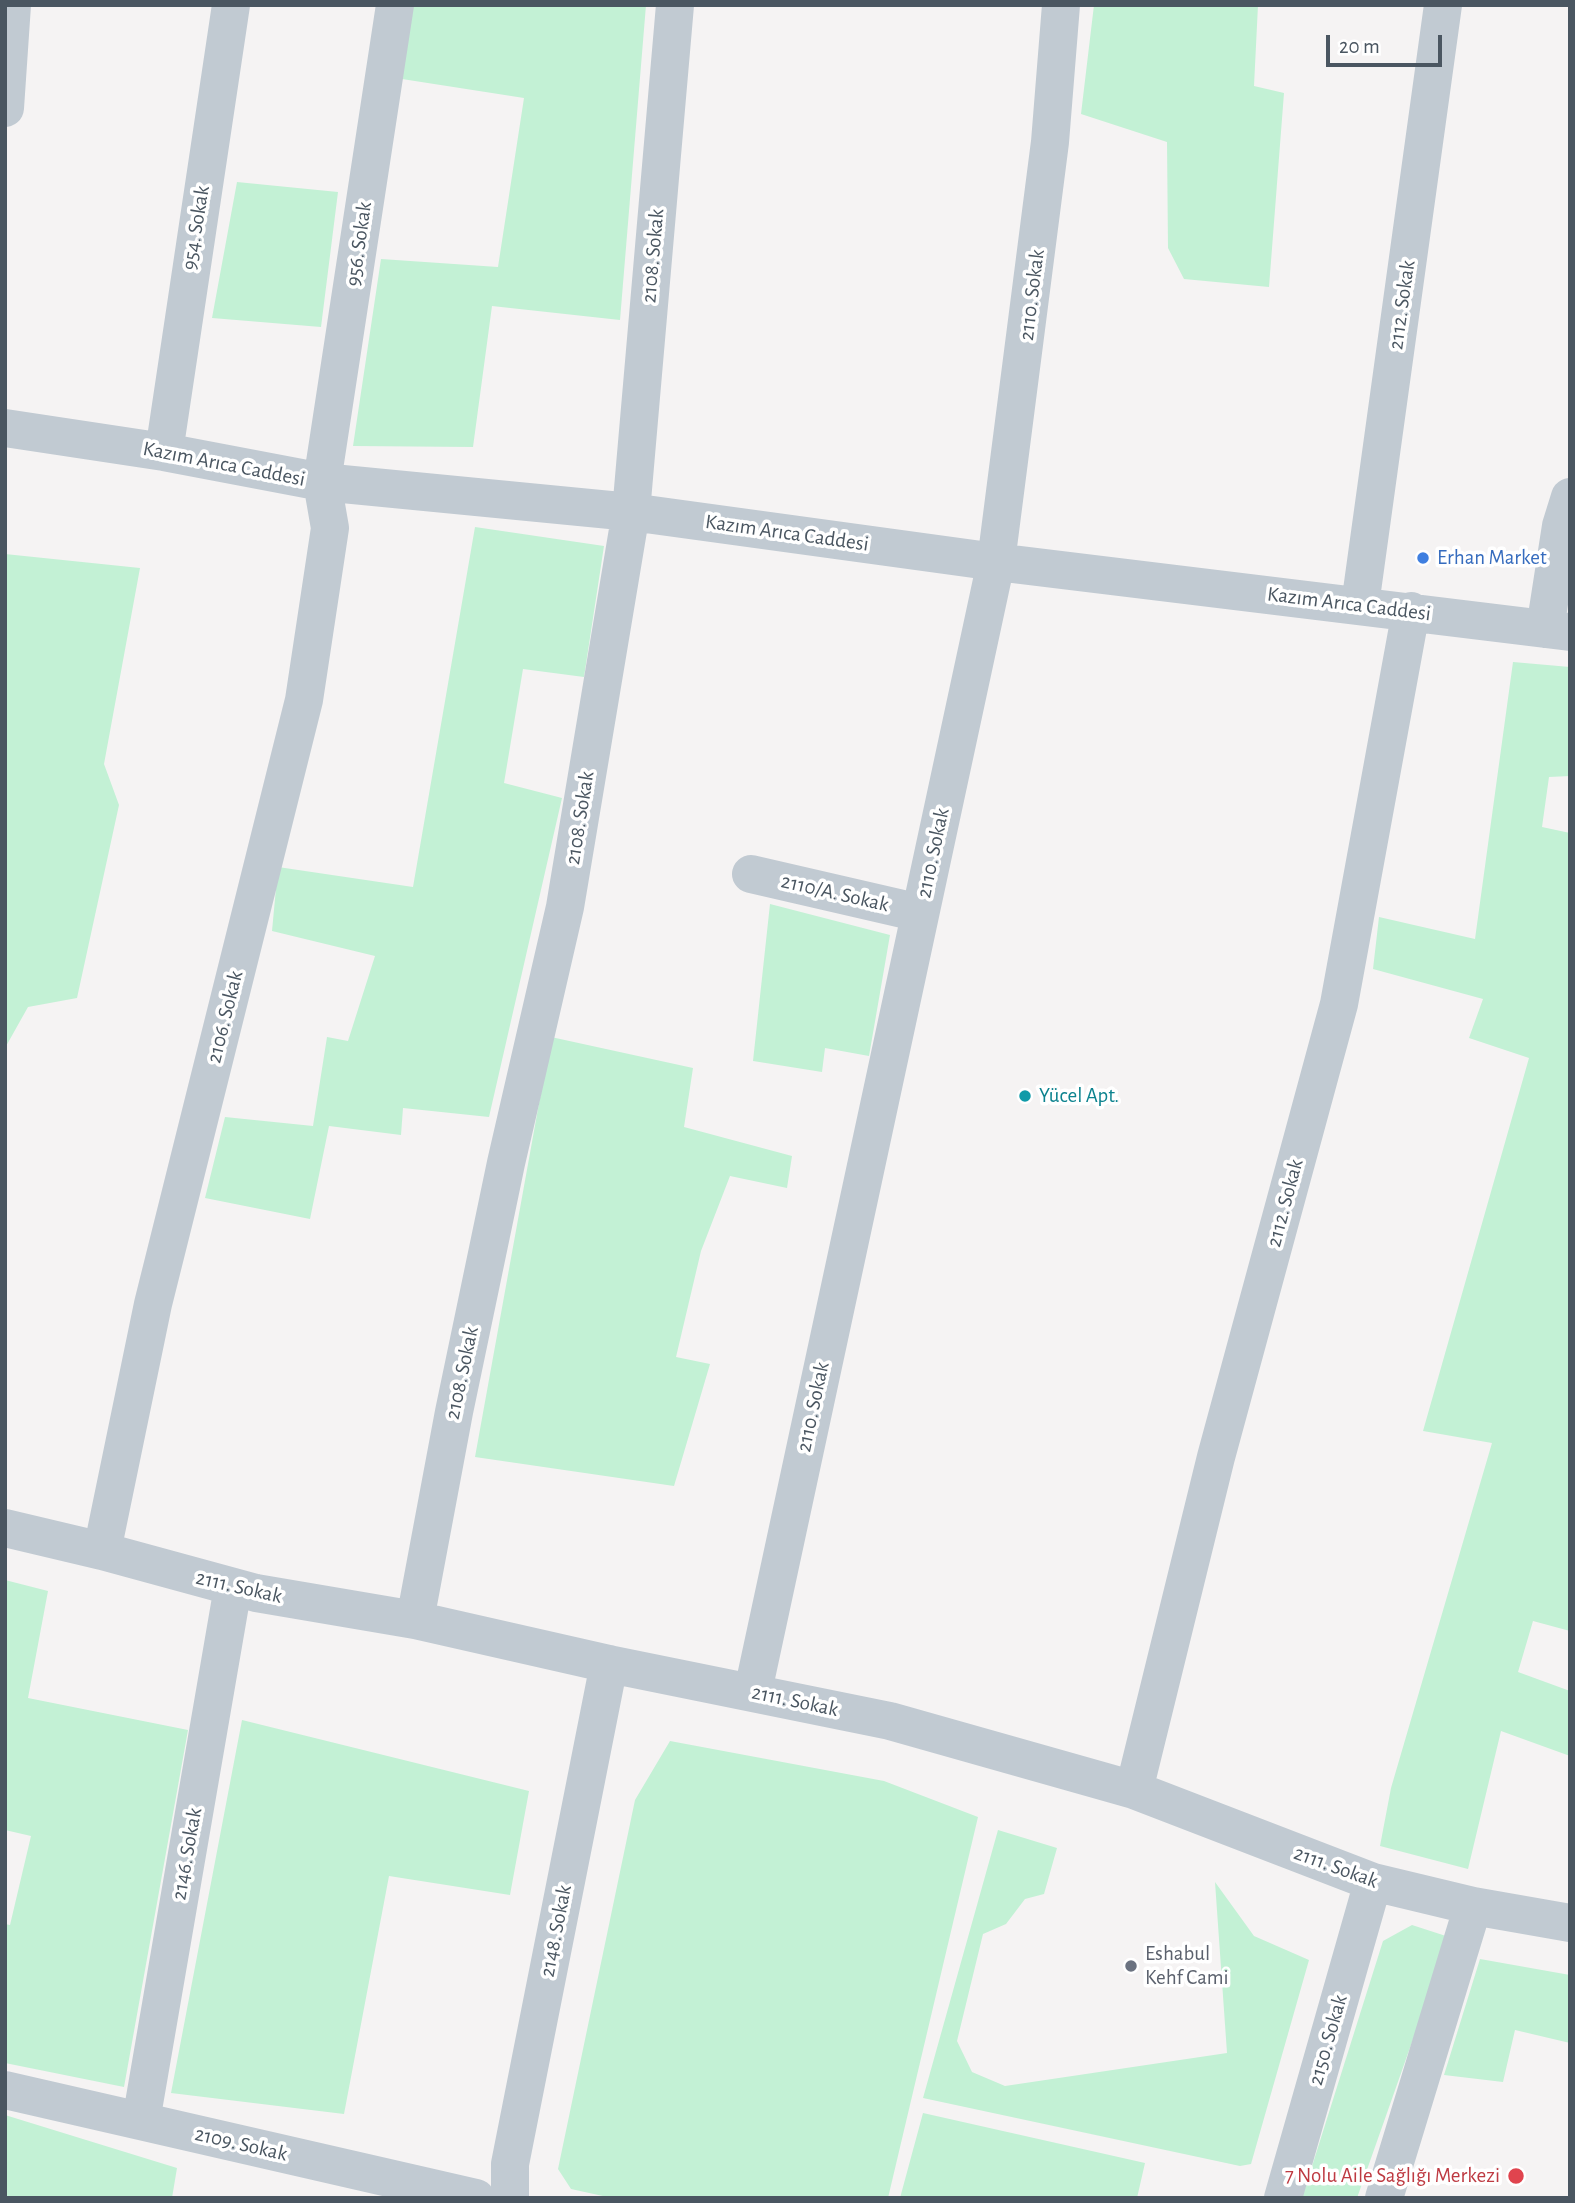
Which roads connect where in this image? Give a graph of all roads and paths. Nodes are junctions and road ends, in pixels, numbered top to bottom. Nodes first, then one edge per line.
1 (12, 5) edge
2 (231, 5) edge
3 (395, 5) edge
4 (675, 5) edge
5 (1061, 5) edge
6 (1443, 5) edge
7 (5, 108) edge
8 (5, 428) edge
9 (164, 452) junction
10 (322, 482) junction
11 (1570, 497) edge
12 (631, 512) junction
13 (996, 562) junction
14 (1360, 605) junction
15 (1411, 611) junction
16 (1558, 630) edge
17 (751, 874) dead end
18 (920, 913) junction
19 (5, 1528) edge
20 (102, 1550) junction
21 (233, 1587) junction
22 (415, 1620) junction
23 (609, 1664) junction
24 (753, 1691) junction
25 (1134, 1790) junction
26 (1373, 1882) junction
27 (1473, 1906) junction
28 (1567, 1912) edge
29 (5, 2090) edge
30 (141, 2120) junction
31 (476, 2198) edge
32 (509, 2198) edge
33 (1283, 2198) edge
34 (1384, 2198) edge

1 - 7 street
2 - 9 street, 954. Sokak
3 - 10 street, 956. Sokak
4 - 12 street, 2108. Sokak
5 - 13 street, 2110. Sokak
6 - 14 street, 2112. Sokak
8 - 9 street, Kazım Arıca Caddesi
9 - 10 street, Kazım Arıca Caddesi
10 - 12 street, Kazım Arıca Caddesi
10 - 20 street, 2106. Sokak
11 - 16 street
12 - 13 street, Kazım Arıca Caddesi
12 - 22 street, 2108. Sokak
13 - 14 street, Kazım Arıca Caddesi
13 - 18 street, 2110. Sokak
14 - 15 street, Kazım Arıca Caddesi
15 - 16 street, Kazım Arıca Caddesi
15 - 25 street, 2112. Sokak
17 - 18 street, 2110/A. Sokak
18 - 24 street, 2110. Sokak
19 - 20 street, 2111. Sokak
20 - 21 street, 2111. Sokak
21 - 22 street, 2111. Sokak
21 - 30 street, 2146. Sokak
22 - 23 street, 2111. Sokak
23 - 24 street, 2111. Sokak
23 - 32 street, 2148. Sokak
24 - 25 street, 2111. Sokak
25 - 26 street, 2111. Sokak
26 - 27 street, 2111. Sokak
26 - 33 street, 2150. Sokak
27 - 28 street, 2111. Sokak
27 - 34 street
29 - 30 street, 2109. Sokak
30 - 31 street, 2109. Sokak

